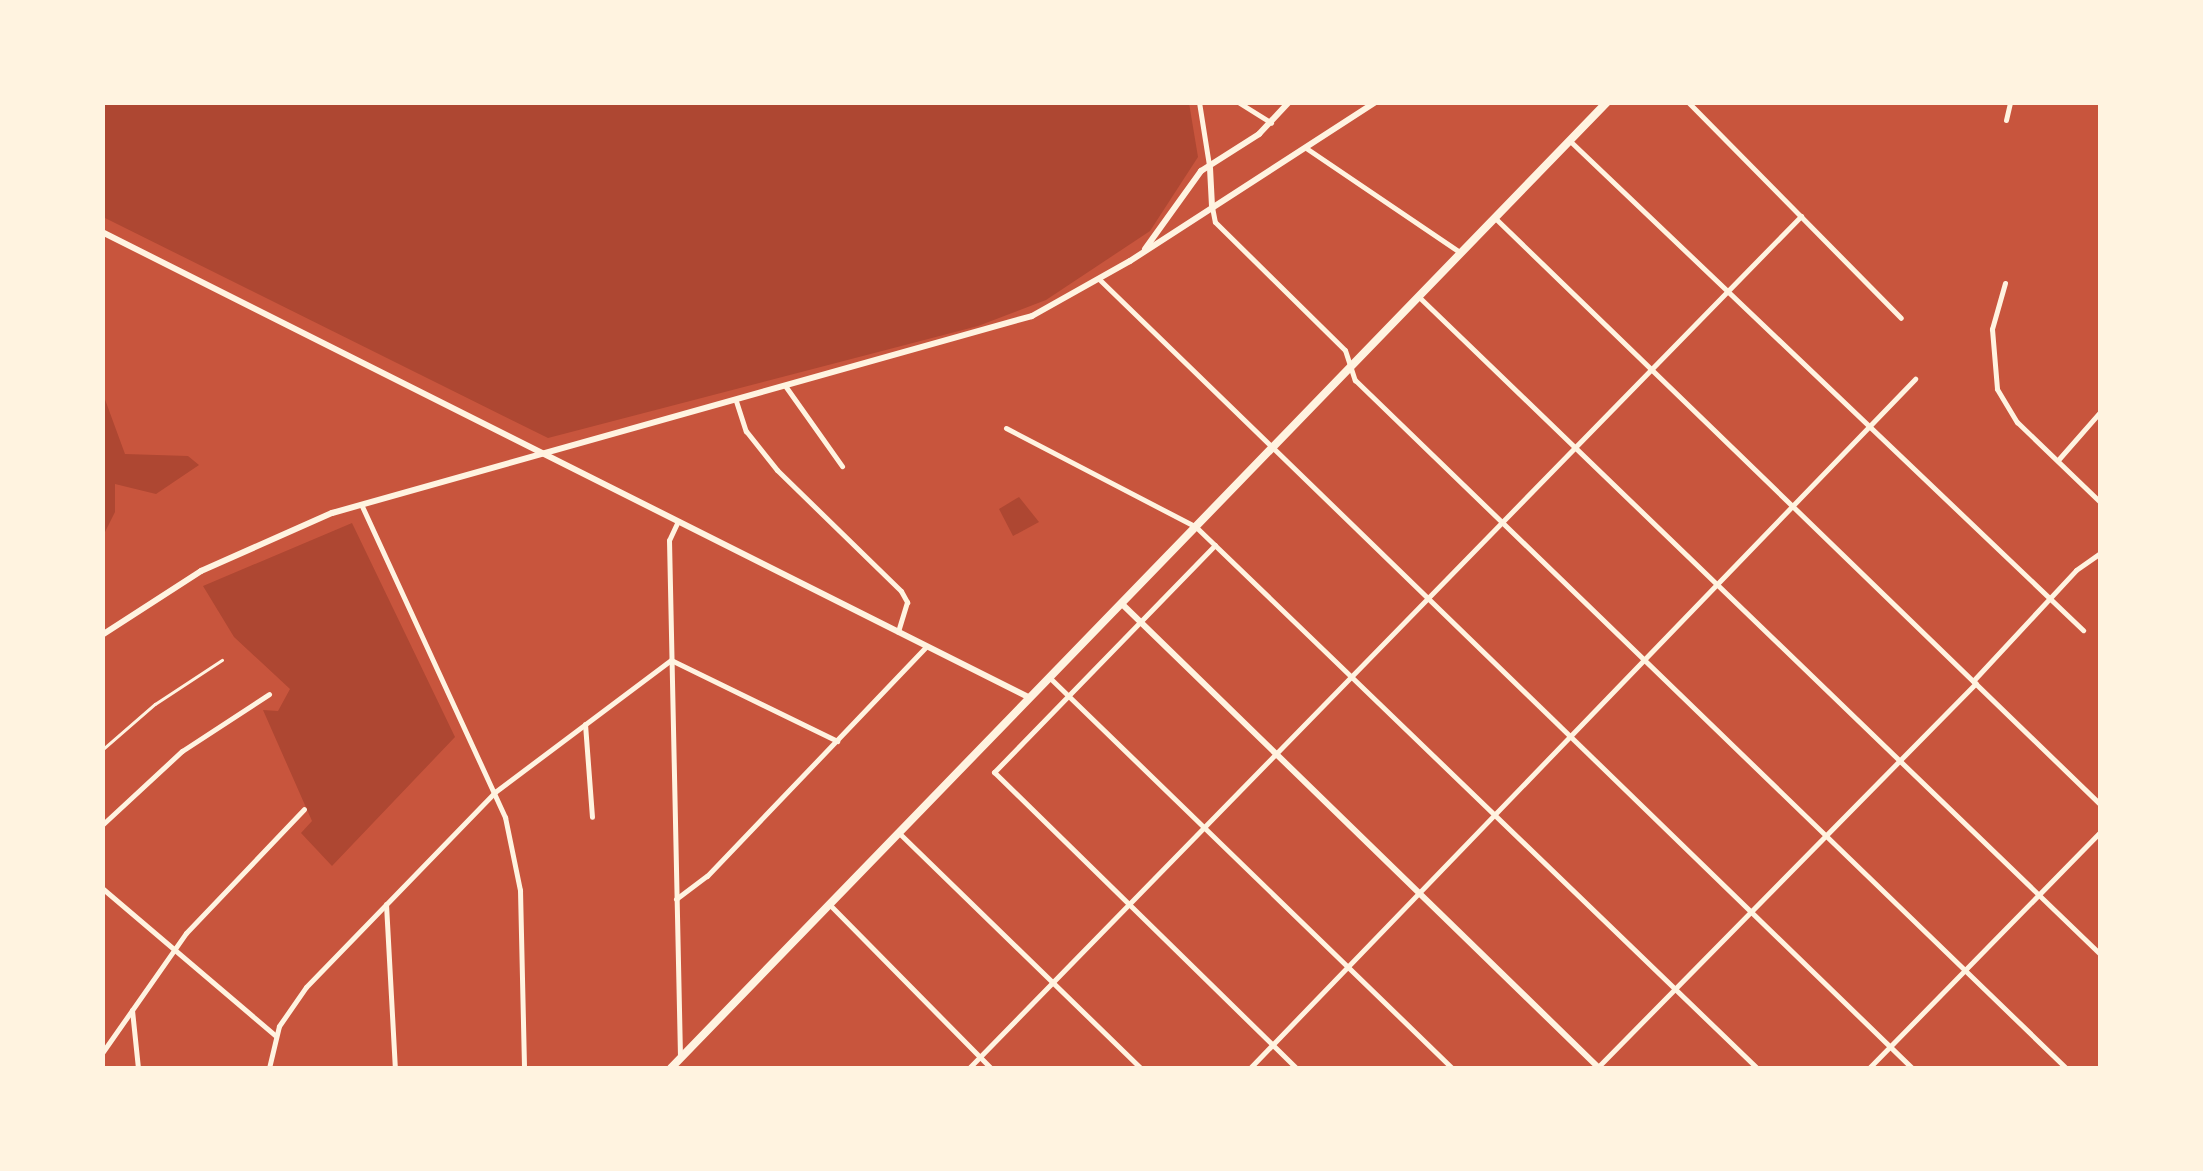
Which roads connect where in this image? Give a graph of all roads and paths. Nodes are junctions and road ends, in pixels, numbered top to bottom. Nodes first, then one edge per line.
1 (1199, 102) edge
2 (1238, 102) edge
3 (1289, 102) edge
4 (1376, 102) edge
5 (1607, 102) edge
6 (1688, 102) edge
7 (2010, 102) edge
8 (2006, 120) dead end
9 (1271, 124) junction
10 (1570, 141) junction
11 (1306, 148) junction
12 (1210, 168) junction
13 (1212, 206) junction
14 (1801, 216) junction
15 (1496, 218) junction
16 (102, 232) edge
17 (1461, 253) junction
18 (1142, 254) junction
19 (1100, 280) junction
20 (2005, 283) dead end
21 (1728, 292) junction
22 (1419, 297) junction
23 (1901, 318) dead end
24 (1350, 367) junction
25 (1650, 371) junction
26 (1915, 379) dead end
27 (786, 387) junction
28 (736, 401) junction
29 (2100, 412) edge
30 (1006, 428) dead end
31 (1870, 428) junction
32 (1273, 448) junction
33 (1576, 448) junction
34 (544, 454) junction
35 (2058, 460) junction
36 (842, 466) dead end
37 (2100, 502) edge
38 (362, 504) junction
39 (1794, 507) junction
40 (678, 522) junction
41 (1502, 523) junction
42 (1196, 527) junction
43 (1215, 545) junction
44 (2100, 553) edge
45 (1718, 585) junction
46 (1428, 598) junction
47 (2049, 598) junction
48 (1121, 603) junction
49 (1140, 622) junction
50 (2083, 630) dead end
51 (898, 632) junction
52 (102, 635) edge
53 (928, 646) junction
54 (222, 660) dead end
55 (670, 660) junction
56 (1645, 661) junction
57 (1352, 676) junction
58 (1050, 678) junction
59 (1974, 682) junction
60 (269, 694) dead end
61 (1068, 696) junction
62 (1030, 698) junction
63 (585, 724) junction
64 (1571, 737) junction
65 (836, 741) junction
66 (102, 750) edge
67 (1276, 754) junction
68 (1900, 760) junction
69 (495, 792) junction
70 (2100, 804) edge
71 (304, 810) dead end
72 (1496, 814) junction
73 (592, 817) dead end
74 (102, 825) edge
75 (1204, 827) junction
76 (899, 833) junction
77 (2098, 834) edge
78 (1826, 836) junction
79 (102, 888) edge
80 (1420, 894) junction
81 (2039, 894) junction
82 (675, 900) junction
83 (386, 904) junction
84 (830, 905) junction
85 (1127, 905) junction
86 (1751, 912) junction
87 (174, 949) junction
88 (2100, 954) edge
89 (1348, 967) junction
90 (1965, 970) junction
91 (1052, 981) junction
92 (1676, 988) junction
93 (132, 1010) junction
94 (275, 1035) junction
95 (1272, 1046) junction
96 (1889, 1046) junction
97 (102, 1053) edge
98 (978, 1056) junction
99 (680, 1059) junction
100 (138, 1068) edge
101 (269, 1068) edge
102 (395, 1068) edge
103 (524, 1068) edge
104 (671, 1068) edge
105 (969, 1068) edge
106 (990, 1068) edge
107 (1140, 1068) edge
108 (1250, 1068) edge
109 (1296, 1068) edge
110 (1452, 1068) edge
111 (1598, 1068) edge
112 (1758, 1068) edge
113 (1869, 1068) edge
114 (1912, 1068) edge
115 (2066, 1068) edge

1 - 12 street
2 - 9 street
3 - 9 street
4 - 11 street
5 - 10 main road
6 - 14 street
7 - 8 street
9 - 12 street
10 - 15 main road
10 - 21 street
11 - 13 street
11 - 17 street
12 - 13 street
12 - 18 street
13 - 18 street
13 - 24 street
14 - 21 street
14 - 23 street
15 - 17 main road
15 - 25 street
16 - 34 street
17 - 22 main road
18 - 19 street
19 - 27 street
19 - 32 street
20 - 35 street
21 - 25 street
21 - 31 street
22 - 24 main road
22 - 33 street
24 - 32 main road
24 - 41 street
25 - 33 street
25 - 39 street
26 - 31 street
27 - 28 street
27 - 36 street
28 - 34 street
28 - 51 street
29 - 35 street
30 - 42 street
31 - 39 street
31 - 47 street
32 - 42 main road
32 - 46 street
33 - 41 street
33 - 45 street
34 - 38 street
34 - 40 street
35 - 37 street
38 - 52 street
38 - 69 street
39 - 45 street
39 - 59 street
40 - 51 street
40 - 55 street
41 - 46 street
41 - 56 street
42 - 43 street
42 - 48 main road
43 - 49 street
43 - 57 street
44 - 47 street
45 - 56 street
45 - 68 street
46 - 57 street
46 - 64 street
47 - 50 street
47 - 59 street
48 - 49 street
48 - 58 main road
49 - 61 street
49 - 67 street
51 - 53 street
53 - 62 street
53 - 65 street
54 - 66 lane
55 - 63 street
55 - 65 street
55 - 82 street
56 - 64 street
56 - 78 street
57 - 67 street
57 - 72 street
58 - 61 street
58 - 62 main road
59 - 68 street
59 - 70 street
60 - 74 street
61 - 75 street
61 - 85 street
62 - 76 main road
63 - 69 street
63 - 73 street
64 - 72 street
64 - 86 street
65 - 82 street
67 - 75 street
67 - 80 street
68 - 78 street
68 - 81 street
69 - 83 street
69 - 103 street
71 - 87 street
72 - 80 street
72 - 92 street
75 - 85 street
75 - 89 street
76 - 84 main road
76 - 91 street
77 - 81 street
78 - 86 street
78 - 90 street
79 - 87 street
80 - 89 street
80 - 111 street
81 - 88 street
81 - 90 street
82 - 99 street
83 - 94 street
83 - 102 street
84 - 98 street
84 - 99 main road
85 - 91 street
85 - 95 street
86 - 92 street
86 - 96 street
87 - 93 street
87 - 94 street
89 - 95 street
89 - 110 street
90 - 96 street
90 - 115 street
91 - 98 street
91 - 107 street
92 - 111 street
92 - 112 street
93 - 97 street
93 - 100 street
94 - 101 street
95 - 108 street
95 - 109 street
96 - 113 street
96 - 114 street
98 - 105 street
98 - 106 street
99 - 104 main road

